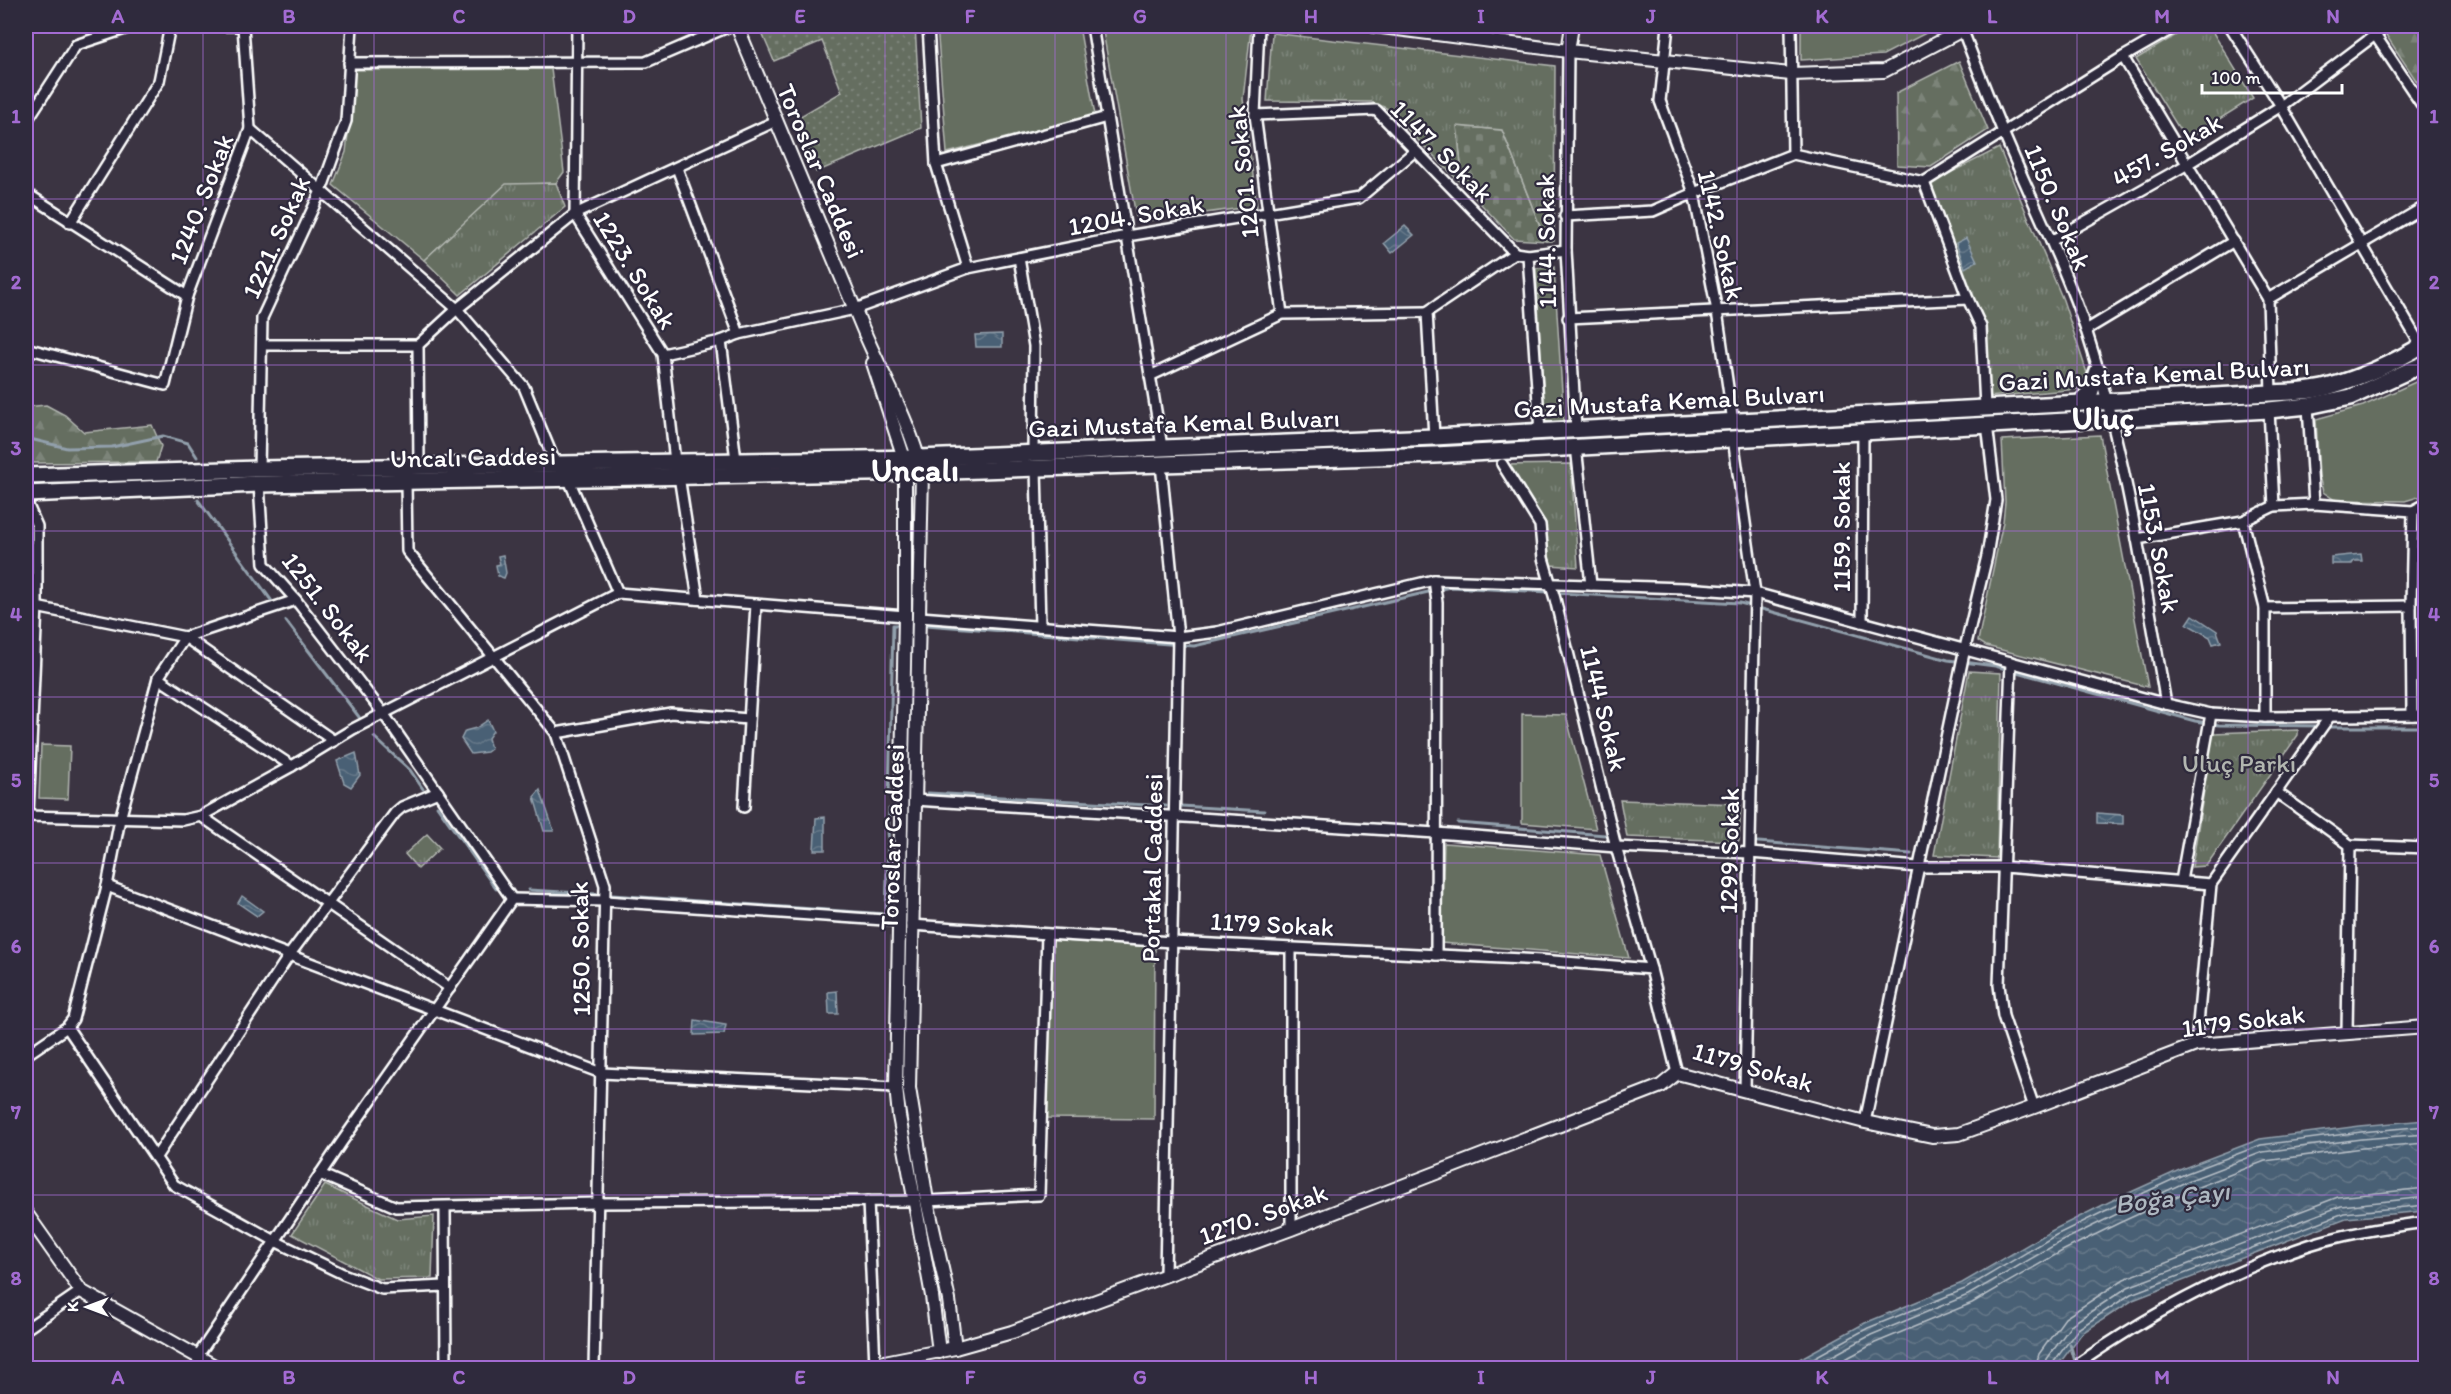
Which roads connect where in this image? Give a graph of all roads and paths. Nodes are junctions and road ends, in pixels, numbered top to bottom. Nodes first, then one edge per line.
1 (134, 26) edge
2 (170, 26) edge
3 (211, 26) edge
4 (243, 26) edge
5 (352, 26) edge
6 (577, 26) edge
7 (730, 26) edge
8 (737, 26) edge
9 (928, 26) edge
10 (1092, 26) edge
11 (1259, 26) edge
12 (1374, 26) edge
13 (1572, 26) edge
14 (1668, 26) edge
15 (1791, 26) edge
16 (2177, 26) edge
17 (2230, 26) edge
18 (2369, 26) edge
19 (2387, 26) edge
20 (1963, 27) edge
21 (2375, 34) junction
22 (1568, 51) junction
23 (2123, 57) junction
24 (1664, 60) junction
25 (578, 61) junction
26 (349, 63) junction
27 (1791, 74) junction
28 (2281, 106) junction
29 (2426, 111) edge
30 (1255, 115) junction
31 (1107, 117) junction
32 (776, 121) junction
33 (26, 122) edge
34 (250, 129) junction
35 (2003, 133) junction
36 (1415, 151) junction
37 (1793, 154) junction
38 (936, 164) junction
39 (2186, 165) junction
40 (677, 168) junction
41 (1924, 182) junction
42 (321, 190) junction
43 (1694, 193) junction
44 (26, 194) edge
45 (2426, 206) edge
46 (1268, 213) junction
47 (575, 214) junction
48 (1565, 216) junction
49 (70, 224) junction
50 (1127, 236) junction
51 (2051, 241) junction
52 (2234, 241) junction
53 (2361, 244) junction
54 (1566, 250) junction
55 (1515, 253) junction
56 (1528, 255) junction
57 (1018, 258) junction
58 (968, 268) junction
59 (187, 296) junction
60 (1968, 299) junction
61 (2268, 299) junction
62 (457, 309) junction
63 (855, 309) junction
64 (1717, 311) junction
65 (1427, 312) junction
66 (1281, 314) junction
67 (1568, 318) junction
68 (2086, 330) junction
69 (739, 334) junction
70 (721, 341) junction
71 (2423, 344) edge
72 (262, 345) junction
73 (418, 345) junction
74 (26, 348) edge
75 (663, 354) junction
76 (2426, 363) edge
77 (2098, 370) junction
78 (1150, 376) junction
79 (2271, 393) junction
80 (2108, 401) junction
81 (2080, 403) junction
82 (2308, 406) junction
83 (1985, 407) junction
84 (2269, 410) junction
85 (2112, 418) junction
86 (1733, 422) junction
87 (1987, 424) junction
88 (1863, 431) junction
89 (1540, 432) junction
90 (1434, 438) junction
91 (1576, 438) junction
92 (1732, 438) junction
93 (1162, 447) junction
94 (736, 460) junction
95 (1035, 460) junction
96 (1161, 464) junction
97 (1502, 464) dead end
98 (556, 465) junction
99 (913, 465) junction
100 (419, 466) junction
101 (677, 469) junction
102 (26, 476) edge
103 (259, 476) junction
104 (569, 480) junction
105 (406, 482) junction
106 (26, 494) edge
107 (26, 501) edge
108 (2314, 504) junction
109 (2426, 504) edge
110 (2274, 506) junction
111 (2413, 511) junction
112 (2243, 521) junction
113 (2137, 539) junction
114 (1434, 580) junction
115 (1591, 585) junction
116 (1552, 586) junction
117 (618, 593) junction
118 (1755, 597) junction
119 (698, 599) junction
120 (296, 600) junction
121 (756, 604) junction
122 (26, 605) edge
123 (37, 605) junction
124 (2411, 606) junction
125 (2265, 608) junction
126 (905, 616) junction
127 (920, 617) junction
128 (1862, 622) junction
129 (1040, 626) junction
130 (185, 637) junction
131 (1178, 637) junction
132 (1964, 652) junction
133 (492, 657) junction
134 (2011, 662) junction
135 (158, 678) junction
136 (2166, 704) junction
137 (383, 713) junction
138 (2211, 715) junction
139 (2426, 715) edge
140 (2412, 716) junction
141 (2265, 717) junction
142 (749, 719) junction
143 (2328, 719) junction
144 (556, 733) junction
145 (334, 741) junction
146 (292, 766) junction
147 (438, 792) junction
148 (2276, 792) junction
149 (915, 800) junction
150 (744, 807) dead end
151 (27, 816) edge
152 (201, 816) junction
153 (1174, 818) junction
154 (120, 819) junction
155 (1436, 833) junction
156 (2350, 845) junction
157 (1616, 848) junction
158 (2426, 848) edge
159 (1749, 853) junction
160 (1918, 867) junction
161 (2004, 867) junction
162 (2181, 881) junction
163 (2211, 884) junction
164 (107, 886) junction
165 (512, 898) junction
166 (605, 901) junction
167 (327, 903) junction
168 (905, 923) junction
169 (1047, 934) junction
170 (1172, 942) junction
171 (1291, 948) junction
172 (290, 954) junction
173 (1436, 954) junction
174 (1651, 969) junction
175 (450, 988) junction
176 (435, 1009) junction
177 (67, 1027) junction
178 (2426, 1027) edge
179 (2347, 1032) junction
180 (2196, 1045) junction
181 (26, 1055) edge
182 (601, 1073) junction
183 (1677, 1073) junction
184 (903, 1088) junction
185 (1745, 1090) junction
186 (2034, 1107) junction
187 (1865, 1122) junction
188 (156, 1157) junction
189 (320, 1174) junction
190 (868, 1201) junction
191 (920, 1201) junction
192 (598, 1203) junction
193 (445, 1206) junction
194 (26, 1213) edge
195 (2426, 1222) edge
196 (1291, 1229) junction
197 (275, 1241) junction
198 (1165, 1274) junction
199 (445, 1286) junction
200 (81, 1291) junction
201 (26, 1329) edge
202 (955, 1348) junction
203 (939, 1352) junction
204 (197, 1357) junction
205 (2082, 1361) dead end
206 (875, 1365) junction
207 (218, 1368) edge
208 (446, 1368) edge
209 (594, 1368) edge
210 (854, 1368) edge

1 - 33 street
2 - 49 street
3 - 4 street
4 - 34 street, 1240. Sokak
5 - 26 street, 1221. Sokak
6 - 25 street, 1223. Sokak
7 - 25 street
8 - 32 street, Toroslar Caddesi
9 - 38 street
10 - 31 street
11 - 30 street, 1201. Sokak
12 - 22 street
13 - 22 street
14 - 24 street, 1142. Sokak
15 - 27 street
16 - 23 street
17 - 28 street
18 - 21 street
19 - 21 street, 457. Sokak
20 - 27 street
20 - 35 street, 1150. Sokak
21 - 28 street, 457. Sokak
21 - 29 street
22 - 24 street
22 - 48 street, 1144. Sokak
23 - 35 street
23 - 39 street
24 - 27 street
24 - 43 street, 1142. Sokak
25 - 26 street
25 - 47 street, 1223. Sokak
26 - 42 street, 1221. Sokak
27 - 37 street
28 - 39 street, 457. Sokak
28 - 53 street
30 - 36 street, 1147. Sokak
30 - 46 street, 1201. Sokak
31 - 38 street
31 - 50 street
32 - 40 street
32 - 63 street, Toroslar Caddesi
34 - 42 street
34 - 59 street, 1240. Sokak
35 - 41 street
35 - 51 street, 1150. Sokak
36 - 46 street, 1204. Sokak
36 - 55 street, 1147. Sokak
37 - 41 street
37 - 43 street
38 - 58 street
39 - 51 street, 457. Sokak
39 - 52 street
40 - 47 street
40 - 69 street
41 - 60 street
42 - 62 street
42 - 72 street, 1221. Sokak
43 - 48 street
43 - 64 street, 1142. Sokak
44 - 49 street
45 - 53 street
46 - 50 street, 1204. Sokak
46 - 66 street, 1201. Sokak
47 - 62 street
47 - 75 street, 1223. Sokak
48 - 54 street, 1144. Sokak
49 - 59 street
50 - 57 street, 1204. Sokak
50 - 78 street
51 - 68 street, 1150. Sokak
52 - 61 street
52 - 68 street
53 - 61 street
53 - 71 street
54 - 56 street
54 - 67 street, 1144. Sokak
55 - 56 street
55 - 65 street
56 - 89 street
57 - 58 street, 1204. Sokak
57 - 95 street
58 - 63 street, 1204. Sokak
59 - 74 street, 1240. Sokak
60 - 64 street
60 - 83 street
61 - 79 street
62 - 73 street
62 - 98 street
63 - 69 street, 1204. Sokak
63 - 99 street, Toroslar Caddesi
64 - 67 street
64 - 86 street, 1142. Sokak
65 - 66 street
65 - 90 street
66 - 78 street
67 - 91 street, 1144. Sokak
68 - 77 street, 1150. Sokak
69 - 70 street, 1204. Sokak
70 - 75 street, 1204. Sokak
70 - 94 street
71 - 79 main road, Gazi Mustafa Kemal Bulvarı
72 - 73 street
72 - 103 street, 1221. Sokak
73 - 100 street
75 - 101 street, 1223. Sokak
76 - 82 main road, Gazi Mustafa Kemal Bulvarı
77 - 80 street, 1150. Sokak
77 - 81 main road
78 - 93 street
79 - 80 main road, Gazi Mustafa Kemal Bulvarı
80 - 81 main road, Gazi Mustafa Kemal Bulvarı
80 - 85 street, 1153. Sokak
81 - 83 main road, Gazi Mustafa Kemal Bulvarı
82 - 84 main road, Gazi Mustafa Kemal Bulvarı
82 - 108 street
83 - 86 main road, Gazi Mustafa Kemal Bulvarı
84 - 85 main road, Gazi Mustafa Kemal Bulvarı
84 - 110 street
85 - 87 main road, Gazi Mustafa Kemal Bulvarı
85 - 113 street, 1153. Sokak
86 - 91 main road, Gazi Mustafa Kemal Bulvarı
87 - 88 main road, Gazi Mustafa Kemal Bulvarı
87 - 132 street
88 - 92 main road, Gazi Mustafa Kemal Bulvarı
88 - 128 street, 1159. Sokak
89 - 90 main road, Gazi Mustafa Kemal Bulvarı
89 - 91 main road, Gazi Mustafa Kemal Bulvarı
90 - 93 main road, Gazi Mustafa Kemal Bulvarı
91 - 92 main road, Gazi Mustafa Kemal Bulvarı
91 - 96 main road, Gazi Mustafa Kemal Bulvarı
91 - 115 street, 1144. Sokak
92 - 118 street, 1299 Sokak
93 - 95 main road, Gazi Mustafa Kemal Bulvarı
94 - 99 main road, Uncalı Caddesi
94 - 101 main road, Uncalı Caddesi
95 - 96 main road, Gazi Mustafa Kemal Bulvarı
95 - 99 main road, Gazi Mustafa Kemal Bulvarı
95 - 129 street
96 - 131 street, Portakal Caddesi
97 - 116 street, 1144 Sokak
98 - 100 main road, Uncalı Caddesi
98 - 101 main road, Uncalı Caddesi
99 - 101 main road, Uncalı Caddesi
99 - 126 street, Toroslar Caddesi
99 - 127 street, Toroslar Caddesi
100 - 103 main road, Uncalı Caddesi
101 - 104 main road, Uncalı Caddesi
101 - 119 street, 1223. Sokak
102 - 103 main road, Uncalı Caddesi
103 - 105 main road, Uncalı Caddesi
103 - 106 main road, Uncalı Caddesi
103 - 120 street, 1251. Sokak
104 - 105 main road, Uncalı Caddesi
104 - 117 street
105 - 133 street, 1250. Sokak
107 - 123 street
108 - 110 street
108 - 111 street
109 - 111 street
110 - 112 street
111 - 124 street
112 - 113 street
112 - 125 street
113 - 136 street, 1153. Sokak
114 - 116 street
114 - 131 street
114 - 155 street
115 - 116 street
115 - 118 street
116 - 157 street, 1144 Sokak
117 - 119 street
117 - 133 street
118 - 128 street
118 - 159 street, 1299 Sokak
119 - 121 street
120 - 130 street
120 - 137 street, 1251. Sokak
121 - 126 street
121 - 142 street
122 - 123 street
123 - 130 street
123 - 151 street
124 - 125 street
124 - 140 street
125 - 141 street
126 - 127 street
126 - 168 street, Toroslar Caddesi
127 - 129 street
127 - 149 street, Toroslar Caddesi
128 - 132 street
129 - 131 street
130 - 135 street
130 - 145 street
131 - 153 street, Portakal Caddesi
132 - 134 street
132 - 160 street
133 - 137 street
133 - 144 street, 1250. Sokak
134 - 136 street
134 - 161 street
135 - 146 street
135 - 154 street
136 - 138 street
137 - 145 street
137 - 147 street
138 - 141 street
138 - 162 street
139 - 140 street
140 - 143 street
141 - 143 street
142 - 144 street
142 - 150 street
143 - 148 street
144 - 166 street, 1250. Sokak
145 - 146 street
146 - 152 street
147 - 165 street
147 - 167 street
148 - 156 street
148 - 163 street
149 - 153 street
149 - 168 street, Toroslar Caddesi
151 - 154 street
152 - 154 street
152 - 167 street
153 - 155 street
153 - 170 street, Portakal Caddesi
154 - 164 street
155 - 157 street
155 - 173 street
156 - 158 street
156 - 179 street
157 - 159 street
157 - 174 street, 1144 Sokak
159 - 160 street
159 - 185 street, 1299 Sokak
160 - 161 street
160 - 187 street
161 - 162 street
161 - 186 street
162 - 163 street
163 - 180 street
164 - 172 street
164 - 177 street
165 - 166 street, 1179 Sokak
165 - 175 street
166 - 168 street, 1179 Sokak
166 - 182 street, 1250. Sokak
167 - 172 street
167 - 175 street
168 - 169 street, 1179 Sokak
168 - 184 street, Toroslar Caddesi
169 - 170 street, 1179 Sokak
169 - 191 street
170 - 171 street, 1179 Sokak
170 - 198 street, Portakal Caddesi
171 - 173 street, 1179 Sokak
171 - 196 street
172 - 176 street
172 - 188 street
173 - 174 street, 1179 Sokak
174 - 183 street, 1179 Sokak
175 - 176 street
176 - 182 street
176 - 189 street
177 - 181 street
177 - 188 street
178 - 179 street, 1179 Sokak
179 - 180 street, 1179 Sokak
180 - 186 street, 1179 Sokak
182 - 184 street
182 - 192 street, 1250. Sokak
183 - 185 street, 1179 Sokak
183 - 196 street, 1270. Sokak
184 - 191 street, Toroslar Caddesi
185 - 187 street, 1179 Sokak
186 - 187 street, 1179 Sokak
188 - 197 street
189 - 193 street
189 - 197 street
190 - 191 street
190 - 192 street
190 - 206 street
191 - 202 street, Toroslar Caddesi
191 - 203 street, Toroslar Caddesi
192 - 193 street
192 - 209 street, 1250. Sokak
193 - 199 street
194 - 200 street
195 - 205 street
196 - 198 street, 1270. Sokak
197 - 199 street
197 - 204 street
198 - 202 street, 1270. Sokak
199 - 208 street
200 - 201 street
200 - 204 street
202 - 203 street, 1270. Sokak
203 - 206 street, 1270. Sokak
204 - 207 street
206 - 210 street, 1270. Sokak

